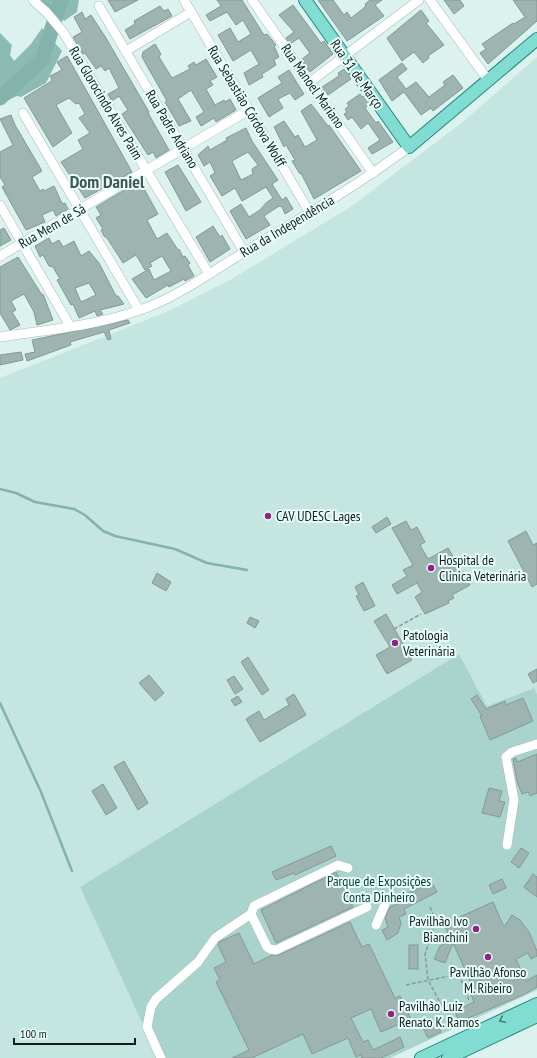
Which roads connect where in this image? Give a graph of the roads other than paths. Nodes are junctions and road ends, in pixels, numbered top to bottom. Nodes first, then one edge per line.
1 (33, 0) edge
2 (184, 0) edge
3 (252, 0) edge
4 (305, 0) edge
5 (419, 0) edge
6 (430, 0) edge
7 (99, 6) dead end
8 (191, 12) junction
9 (537, 39) edge
10 (126, 51) junction
11 (344, 56) junction
12 (488, 80) junction
13 (310, 82) junction
14 (249, 110) junction
15 (23, 113) dead end
16 (409, 147) junction
17 (183, 149) junction
18 (147, 170) junction
19 (374, 173) junction
20 (0, 205) edge
21 (80, 210) junction
22 (310, 212) junction
23 (22, 243) junction
24 (244, 252) junction
25 (0, 256) edge
26 (209, 274) junction
27 (139, 310) junction
28 (70, 326) junction
29 (0, 336) edge
30 (537, 744) edge
31 (507, 845) dead end
32 (348, 868) dead end
33 (388, 897) dead end
34 (367, 907) dead end
35 (251, 914) junction
36 (376, 925) dead end
37 (537, 1004) edge
38 (537, 1016) edge
39 (161, 1058) edge
40 (421, 1058) edge
41 (448, 1058) edge

1 - 18 street, Rua Glorocindo Alves Paim
2 - 8 street, Rua Sebastião Córdova Wolff
3 - 13 street, Rua Manoel Mariano
4 - 11 main road, Rua 31 de Março
5 - 11 street
6 - 12 street
7 - 10 street, Rua Padre Adriano
8 - 10 street
8 - 14 street, Rua Sebastião Córdova Wolff
9 - 12 main road, Rua da Independência
10 - 17 street, Rua Padre Adriano
11 - 13 street
11 - 16 main road, Rua 31 de Março
12 - 16 main road, Rua da Independência
13 - 19 street, Rua Manoel Mariano
14 - 17 street, Rua Mem de Sá
14 - 22 street, Rua Sebastião Córdova Wolff
15 - 21 street
16 - 19 street, Rua da Independência
17 - 18 street, Rua Mem de Sá
17 - 24 street, Rua Padre Adriano
18 - 21 street, Rua Mem de Sá
18 - 26 street, Rua Glorocindo Alves Paim
19 - 22 street, Rua da Independência
20 - 23 street
21 - 23 street, Rua Mem de Sá
21 - 27 street
22 - 24 street, Rua da Independência
23 - 25 street, Rua Mem de Sá
23 - 28 street
24 - 26 street, Rua da Independência
26 - 27 street, Rua da Independência
27 - 28 street, Rua da Independência
28 - 29 street, Rua da Independência
30 - 31 street
32 - 35 street
33 - 36 street
34 - 35 street
35 - 39 street
37 -> 40 main road
38 - 41 main road

